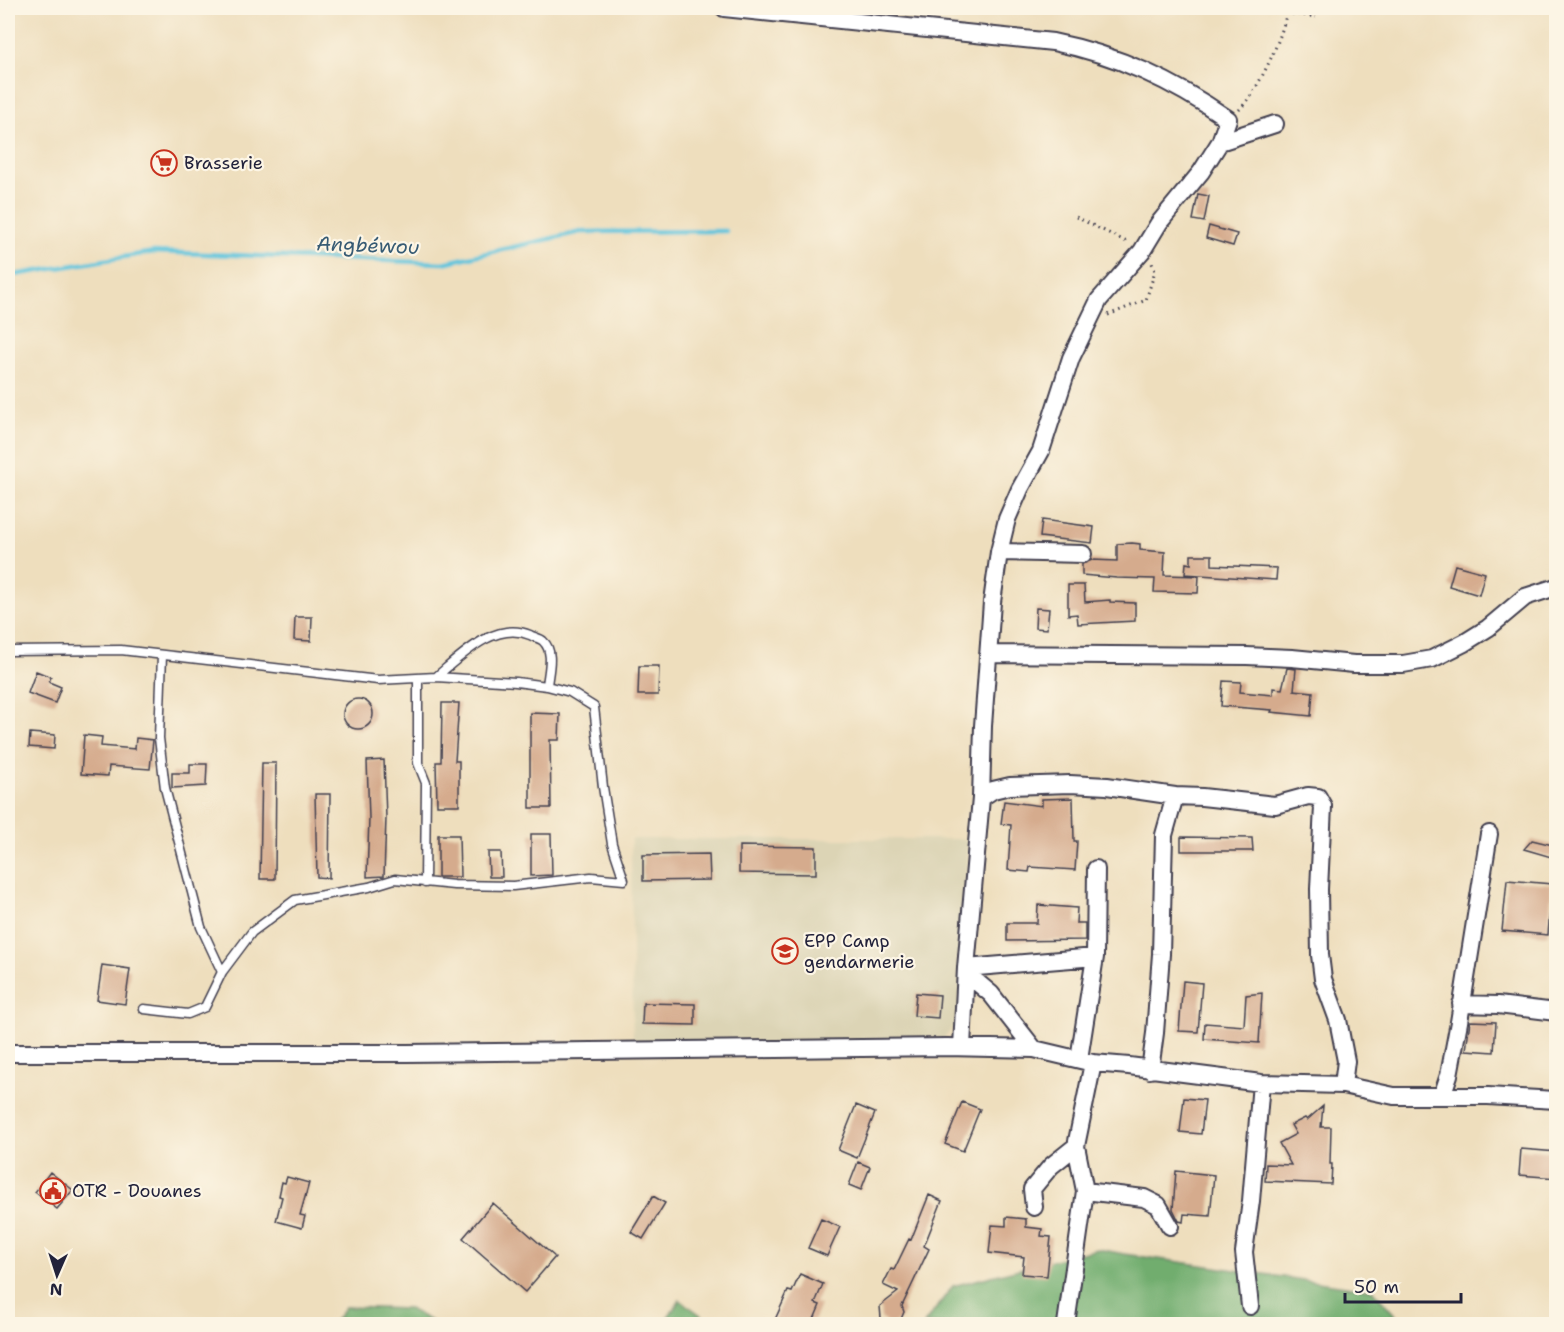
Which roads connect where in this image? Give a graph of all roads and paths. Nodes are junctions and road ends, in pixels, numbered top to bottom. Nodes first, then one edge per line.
1 (724, 8) edge
2 (1287, 8) edge
3 (1286, 13) junction
4 (1316, 17) dead end
5 (1246, 103) dead end
6 (1275, 124) dead end
7 (1220, 142) junction
8 (999, 552) junction
9 (1083, 554) dead end
10 (1557, 586) edge
11 (8, 651) edge
12 (989, 654) junction
13 (162, 655) junction
14 (436, 677) junction
15 (418, 678) junction
16 (547, 686) junction
17 (1175, 796) junction
18 (981, 798) junction
19 (1489, 834) dead end
20 (1096, 869) dead end
21 (425, 883) junction
22 (1095, 957) junction
23 (966, 970) junction
24 (222, 972) junction
25 (1461, 1004) junction
26 (144, 1009) dead end
27 (1557, 1012) edge
28 (962, 1047) junction
29 (1034, 1048) junction
30 (8, 1053) edge
31 (1086, 1061) junction
32 (1150, 1070) junction
33 (1261, 1083) junction
34 (1343, 1085) junction
35 (1443, 1096) junction
36 (1557, 1100) edge
37 (1076, 1146) junction
38 (1085, 1191) junction
39 (1035, 1207) dead end
40 (1170, 1226) dead end
41 (1250, 1306) dead end
42 (1066, 1324) edge

1 - 7 street
2 - 3 path
3 - 4 path
3 - 5 path
6 - 7 street
7 - 8 street
8 - 9 street
8 - 12 street
10 - 12 street
11 - 13 lane
12 - 18 street
13 - 15 lane
13 - 24 lane
14 - 15 lane
14 - 16 lane
14 - 16 lane
15 - 21 lane
16 - 21 lane
17 - 18 street
17 - 32 street
17 - 34 street
18 - 23 street
19 - 25 street
20 - 22 street
21 - 24 lane
22 - 23 street
22 - 31 street
23 - 28 street
23 - 29 street
24 - 26 lane
25 - 27 street
25 - 35 street
28 - 29 street
28 - 30 street
29 - 31 street
31 - 32 street
31 - 37 street
32 - 33 street
33 - 34 street
33 - 41 street
34 - 35 street
35 - 36 street
37 - 38 street
37 - 39 street
38 - 40 street
38 - 42 street

